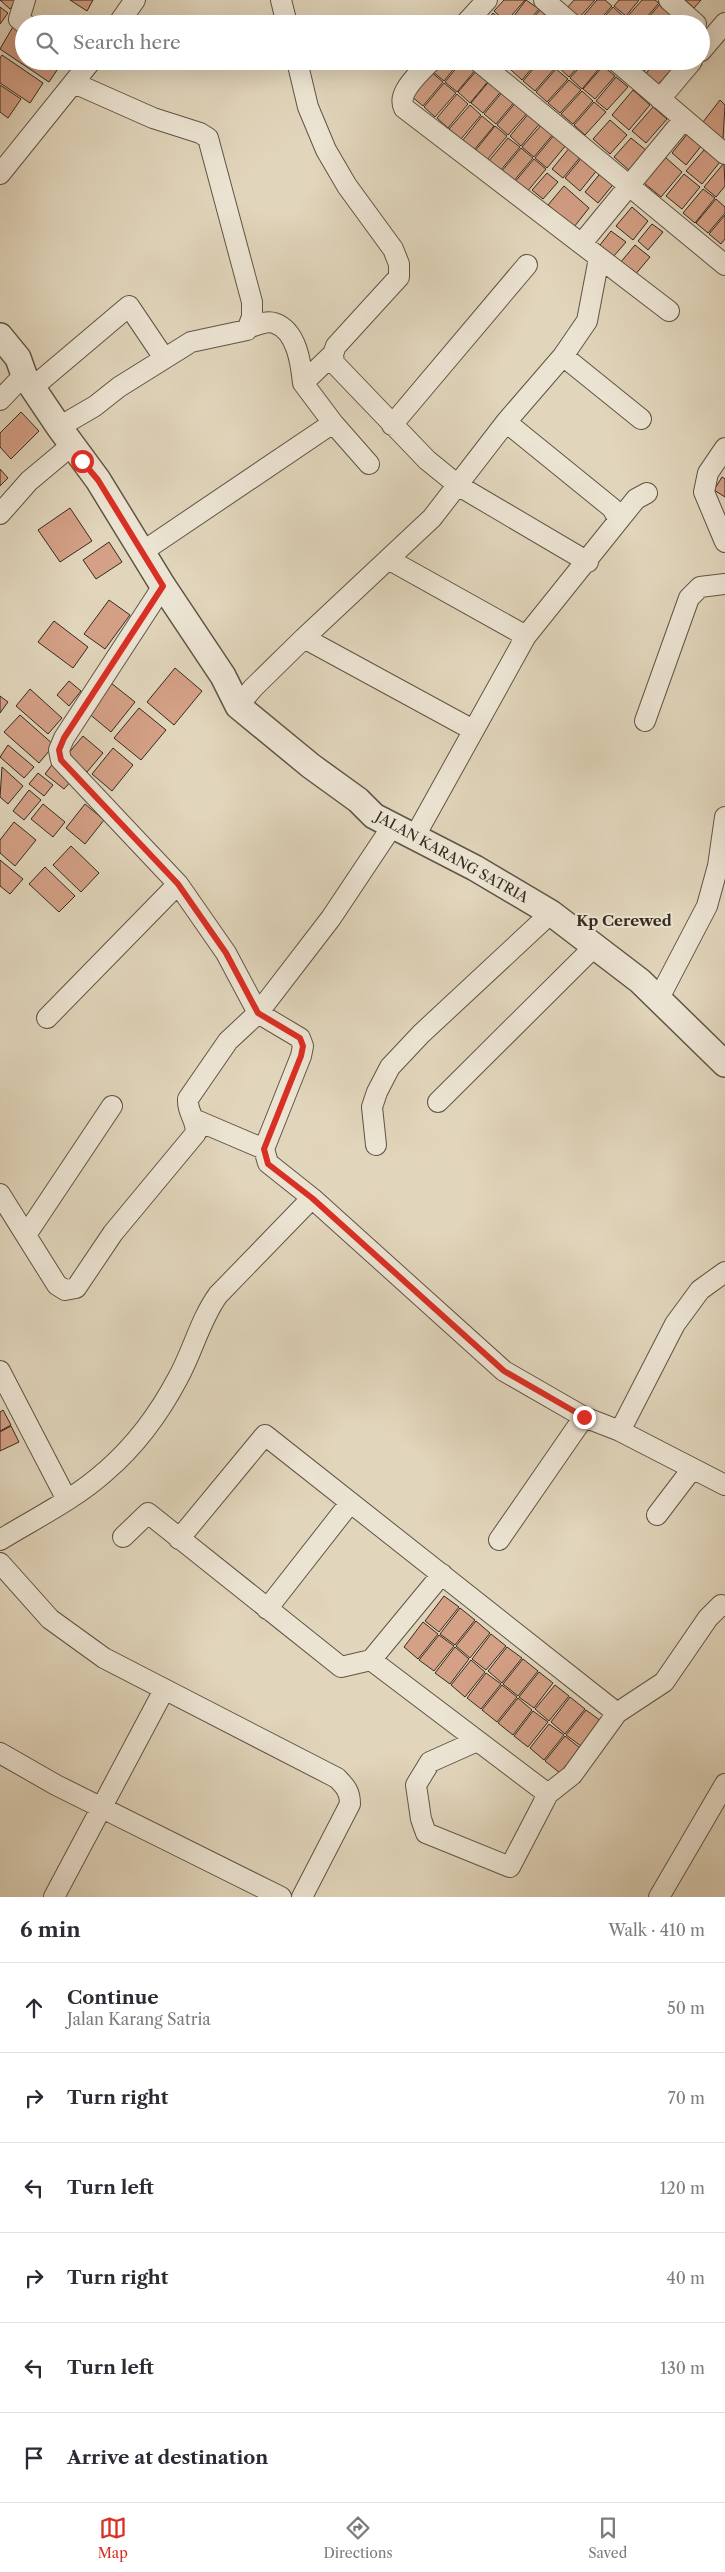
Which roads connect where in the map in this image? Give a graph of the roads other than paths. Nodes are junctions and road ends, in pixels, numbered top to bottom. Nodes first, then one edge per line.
1 (25, 0) edge
2 (135, 0) edge
3 (281, 0) edge
4 (487, 0) edge
5 (544, 0) edge
6 (669, 0) edge
7 (20, 15) edge
8 (124, 15) edge
9 (285, 15) edge
10 (474, 15) edge
11 (562, 15) edge
12 (686, 15) edge
13 (81, 70) edge
14 (299, 70) edge
15 (423, 70) edge
16 (489, 70) edge
17 (626, 70) edge
18 (684, 70) edge
19 (74, 83) junction
20 (660, 99) junction
21 (684, 119) junction
22 (725, 154) edge
23 (0, 174) edge
24 (629, 185) junction
25 (582, 243) junction
26 (598, 258) junction
27 (527, 265) dead end
28 (725, 265) edge
29 (669, 311) dead end
30 (247, 328) junction
31 (0, 336) edge
32 (333, 354) junction
33 (563, 356) junction
34 (164, 358) junction
35 (28, 381) junction
36 (303, 383) junction
37 (0, 400) edge
38 (641, 419) dead end
39 (506, 422) junction
40 (333, 423) junction
41 (392, 425) junction
42 (65, 436) junction
43 (725, 448) edge
44 (369, 464) dead end
45 (459, 486) junction
46 (647, 493) dead end
47 (0, 514) edge
48 (619, 520) junction
49 (725, 542) edge
50 (142, 552) junction
51 (388, 559) junction
52 (588, 562) junction
53 (725, 584) edge
54 (163, 586) junction
55 (526, 636) junction
56 (304, 638) junction
57 (238, 706) junction
58 (645, 721) dead end
59 (473, 730) junction
60 (725, 817) edge
61 (393, 825) junction
62 (415, 836) junction
63 (178, 884) junction
64 (551, 913) junction
65 (594, 946) junction
66 (659, 998) junction
67 (258, 1013) junction
68 (47, 1018) dead end
69 (725, 1064) edge
70 (438, 1102) dead end
71 (112, 1106) dead end
72 (196, 1120) junction
73 (376, 1145) dead end
74 (264, 1149) junction
75 (0, 1194) edge
76 (312, 1198) junction
77 (26, 1235) junction
78 (725, 1272) edge
79 (0, 1371) edge
80 (584, 1417) junction
81 (620, 1431) junction
82 (692, 1469) junction
83 (725, 1485) edge
84 (67, 1500) junction
85 (350, 1503) junction
86 (657, 1515) dead end
87 (123, 1537) dead end
88 (179, 1539) junction
89 (0, 1540) edge
90 (499, 1540) dead end
91 (0, 1562) edge
92 (442, 1574) junction
93 (725, 1606) edge
94 (267, 1609) junction
95 (371, 1660) junction
96 (164, 1690) junction
97 (617, 1713) junction
98 (477, 1740) junction
99 (0, 1753) edge
100 (725, 1784) edge
101 (548, 1794) junction
102 (103, 1807) junction
103 (54, 1897) edge
104 (282, 1897) edge
105 (302, 1897) edge
106 (659, 1897) edge

1 - 7 street
2 - 8 street
3 - 9 street
4 - 10 street
5 - 11 street
6 - 12 street
13 - 19 street
14 - 32 street
15 - 25 street
16 - 24 street
17 - 20 street
18 - 20 street
19 - 23 street
19 - 30 street
20 - 21 street
21 - 22 street
21 - 24 street
24 - 25 street
24 - 28 street
25 - 26 street
26 - 29 street
26 - 33 street
27 - 41 street
30 - 34 street
30 - 36 street
31 - 35 street, JALAN KARANG SATRIA
32 - 36 street
32 - 41 street
33 - 38 street
33 - 39 street
34 - 35 street
34 - 42 street
35 - 37 street
35 - 42 street, JALAN KARANG SATRIA
36 - 40 street
39 - 45 street
39 - 48 street
40 - 44 street
40 - 50 street
41 - 45 street
42 - 47 street
42 - 50 street, JALAN KARANG SATRIA
43 - 49 street
45 - 51 street
45 - 52 street
46 - 48 street
48 - 52 street
50 - 54 street, JALAN KARANG SATRIA
51 - 55 street
51 - 56 street
52 - 55 street
53 - 58 street
54 - 57 street, JALAN KARANG SATRIA
54 - 63 street
55 - 59 street
56 - 57 street
56 - 59 street
57 - 61 street, JALAN KARANG SATRIA
59 - 62 street
60 - 66 street
61 - 62 street, JALAN KARANG SATRIA
61 - 67 street
62 - 64 street, JALAN KARANG SATRIA
63 - 67 street
63 - 68 street
64 - 65 street, JALAN KARANG SATRIA
64 - 73 street
65 - 66 street, JALAN KARANG SATRIA
65 - 70 street
66 - 69 street, JALAN KARANG SATRIA
67 - 72 street
67 - 74 street
71 - 77 street
72 - 74 street
72 - 77 street
74 - 76 street
75 - 77 street
76 - 80 street
76 - 84 street
78 - 81 street
79 - 84 street
80 - 81 street
80 - 90 street
81 - 82 street
82 - 83 street
82 - 86 street
84 - 89 street
85 - 88 street
85 - 92 street
85 - 94 street
87 - 88 street
88 - 94 street
91 - 96 street
92 - 95 street
92 - 97 street
93 - 97 street
94 - 95 street
95 - 98 street
96 - 102 street
96 - 105 street
97 - 101 street
98 - 101 street
98 - 101 street
99 - 102 street
100 - 106 street
102 - 103 street
102 - 104 street

